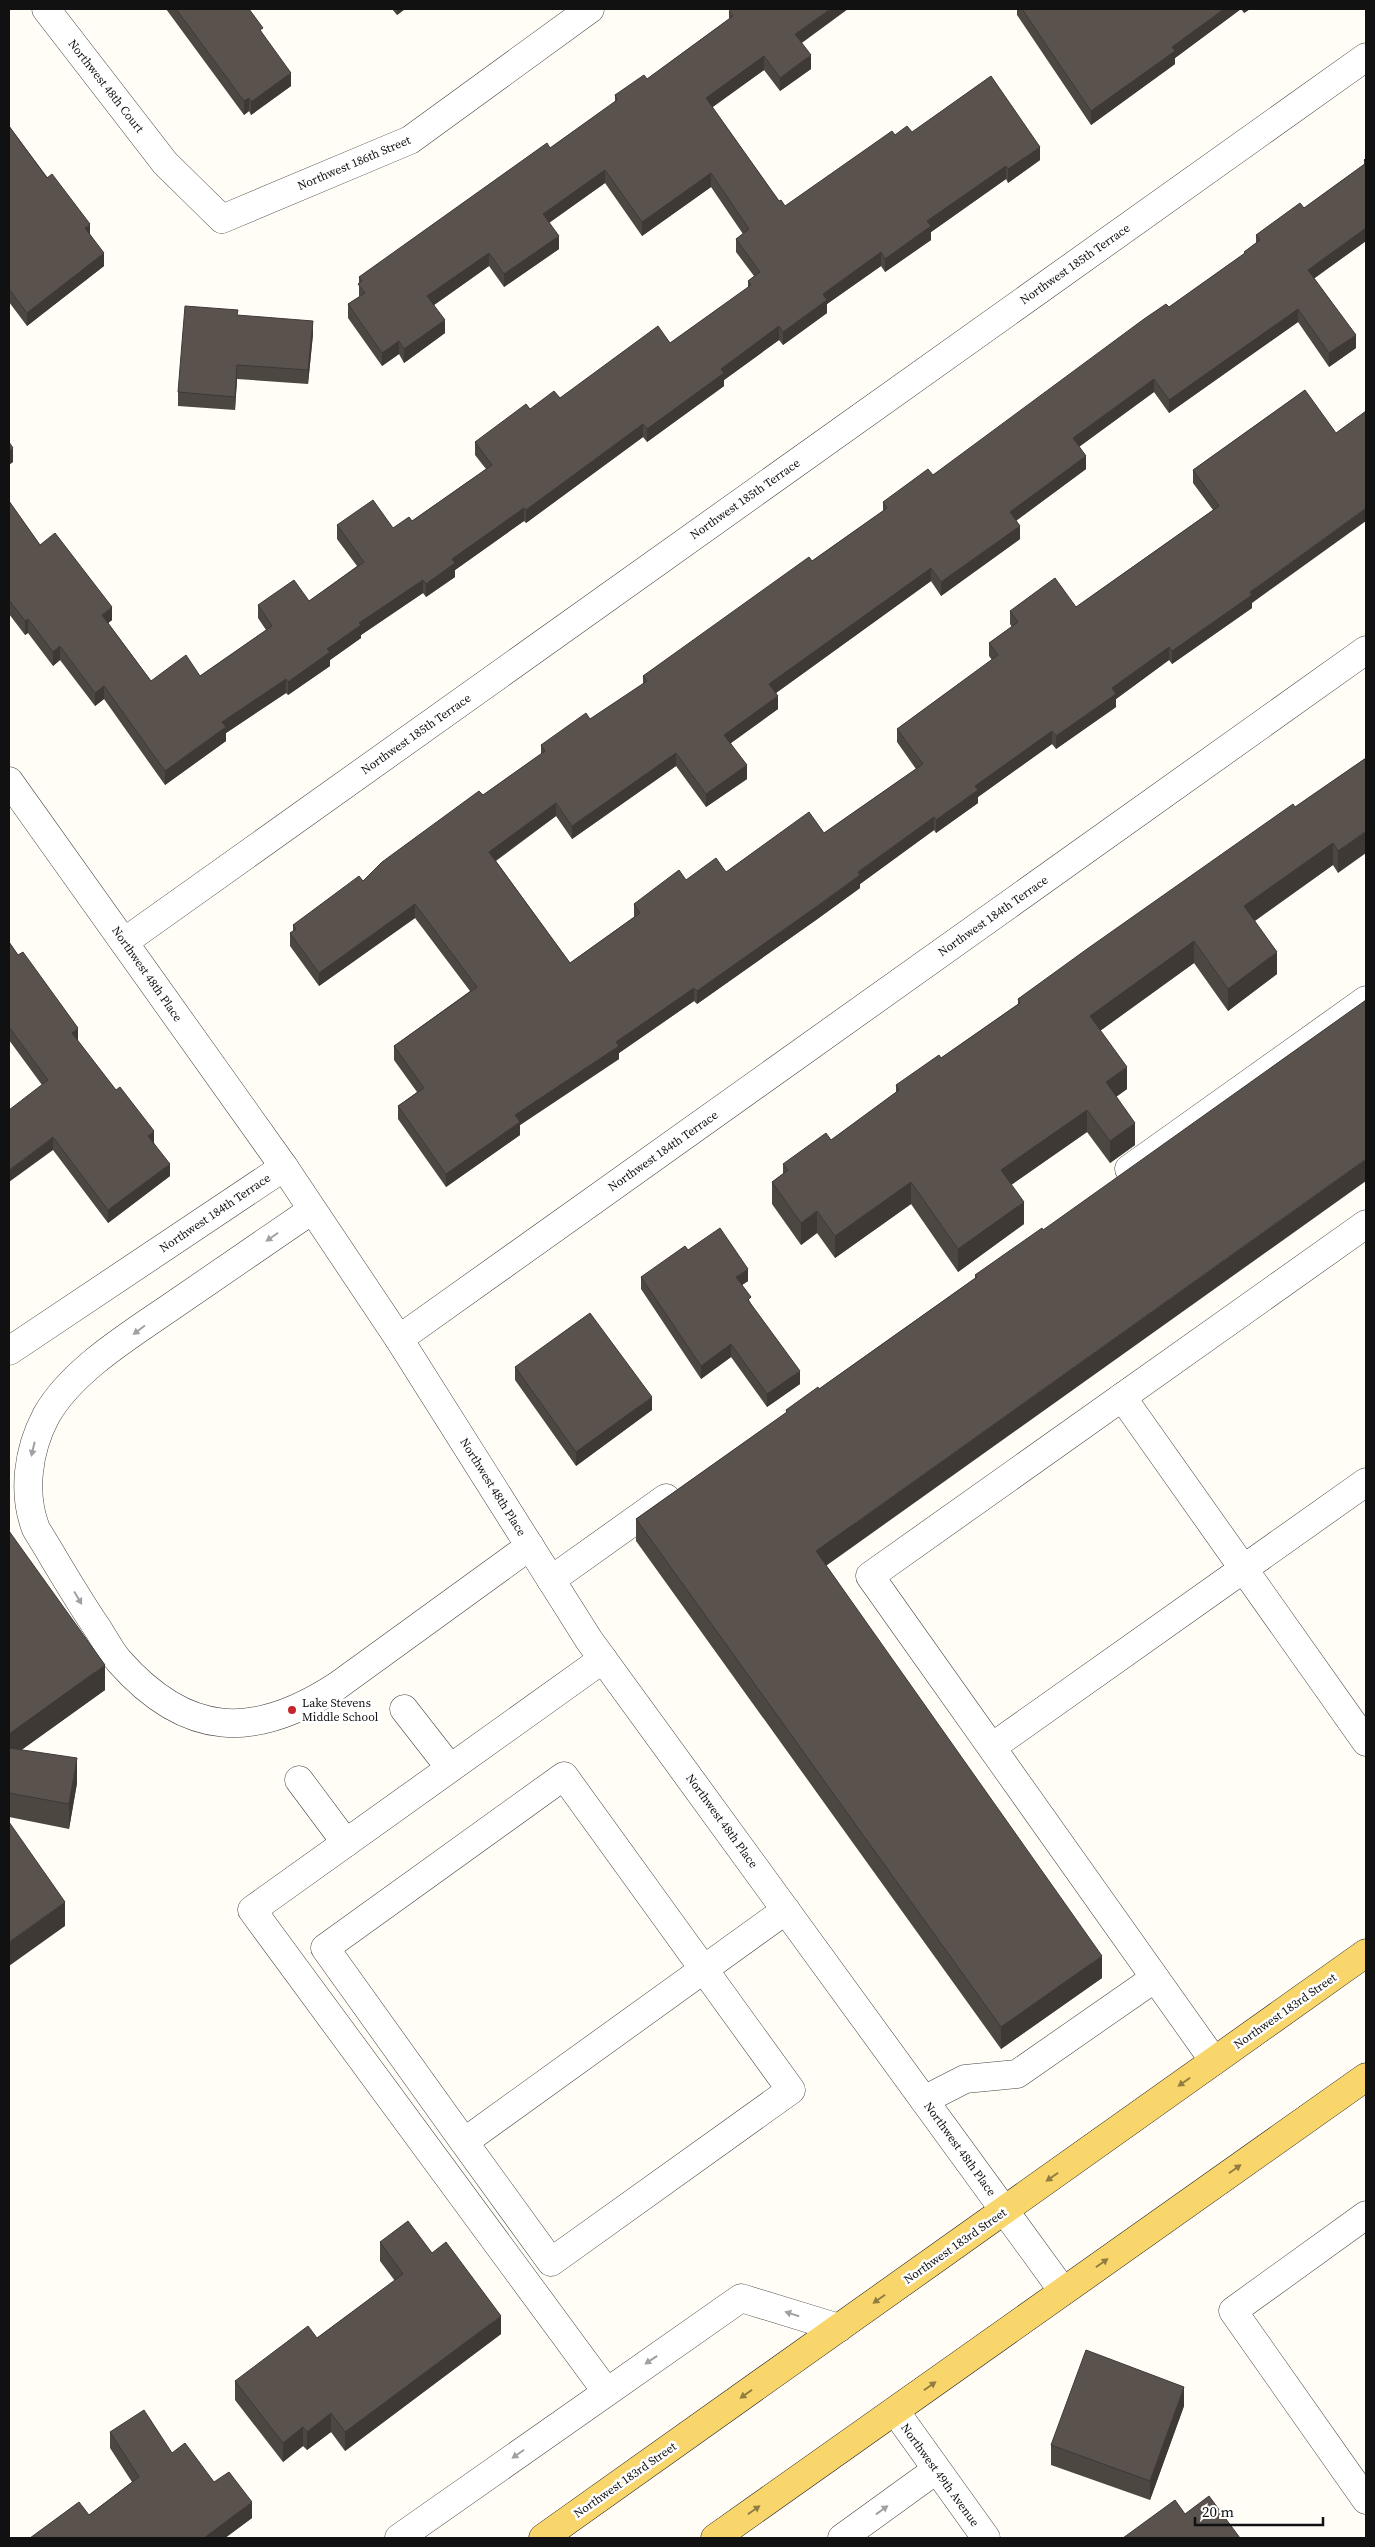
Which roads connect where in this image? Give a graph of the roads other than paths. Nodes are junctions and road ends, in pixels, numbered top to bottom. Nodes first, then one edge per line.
1 (46, 9) edge
2 (590, 9) edge
3 (1366, 57) edge
4 (165, 162) joint
5 (1366, 650) edge
6 (9, 781) edge
7 (124, 942) junction
8 (1366, 1000) edge
9 (284, 1167) junction
10 (1108, 1184) edge
11 (312, 1210) junction
12 (1366, 1224) edge
13 (399, 1339) junction
14 (9, 1351) edge
15 (1122, 1397) junction
16 (688, 1482) edge
17 (1366, 1482) edge
18 (530, 1546) junction
19 (1243, 1569) junction
20 (551, 1580) junction
21 (603, 1659) junction
22 (404, 1709) dead end
23 (1366, 1742) edge
24 (992, 1747) junction
25 (450, 1768) junction
26 (299, 1780) dead end
27 (346, 1843) junction
28 (786, 1910) junction
29 (1366, 1953) edge
30 (704, 1969) junction
31 (1155, 1978) junction
32 (1214, 2061) junction
33 (1366, 2077) edge
34 (924, 2100) junction
35 (464, 2142) junction
36 (1004, 2210) junction
37 (1366, 2214) edge
38 (1063, 2291) junction
39 (839, 2328) junction
40 (606, 2391) junction
41 (894, 2411) junction
42 (936, 2470) junction
43 (1363, 2490) edge
44 (399, 2538) edge
45 (543, 2538) edge
46 (715, 2538) edge
47 (842, 2538) edge
48 (986, 2538) edge

1 - 4 street, Northwest 48th Court
2 - 4 street, Northwest 186th Street
3 - 7 street, Northwest 185th Terrace
5 - 13 street, Northwest 184th Terrace
6 - 7 street, Northwest 48th Place
7 - 9 street, Northwest 48th Place
8 - 10 street
9 - 11 street, Northwest 184th Terrace
9 - 14 street, Northwest 184th Terrace
11 - 13 street, Northwest 184th Terrace
11 -> 18 street
12 - 15 street
13 - 18 street, Northwest 48th Place
15 - 19 street
15 - 24 street
16 - 20 street
17 - 19 street
18 - 20 street, Northwest 48th Place
19 - 23 street
19 - 24 street
20 - 21 street, Northwest 48th Place
21 - 25 street
21 - 28 street, Northwest 48th Place
22 - 25 street
24 - 31 street
25 - 27 street
26 - 27 street
27 - 40 street
28 - 30 street
28 - 34 street, Northwest 48th Place
29 - 32 main road, Northwest 183rd Street
30 - 35 street
30 - 35 street
30 - 35 street
31 - 32 street
31 - 34 street
32 -> 36 main road, Northwest 183rd Street
38 -> 33 main road
34 - 36 street, Northwest 48th Place
36 - 38 street, Northwest 48th Place
36 -> 39 main road, Northwest 183rd Street
37 - 43 street
41 -> 38 main road
39 -> 40 street
39 -> 45 main road, Northwest 183rd Street
40 -> 44 street
41 - 42 street, Northwest 49th Avenue
46 -> 41 main road
47 -> 42 street
42 - 48 street, Northwest 49th Avenue

